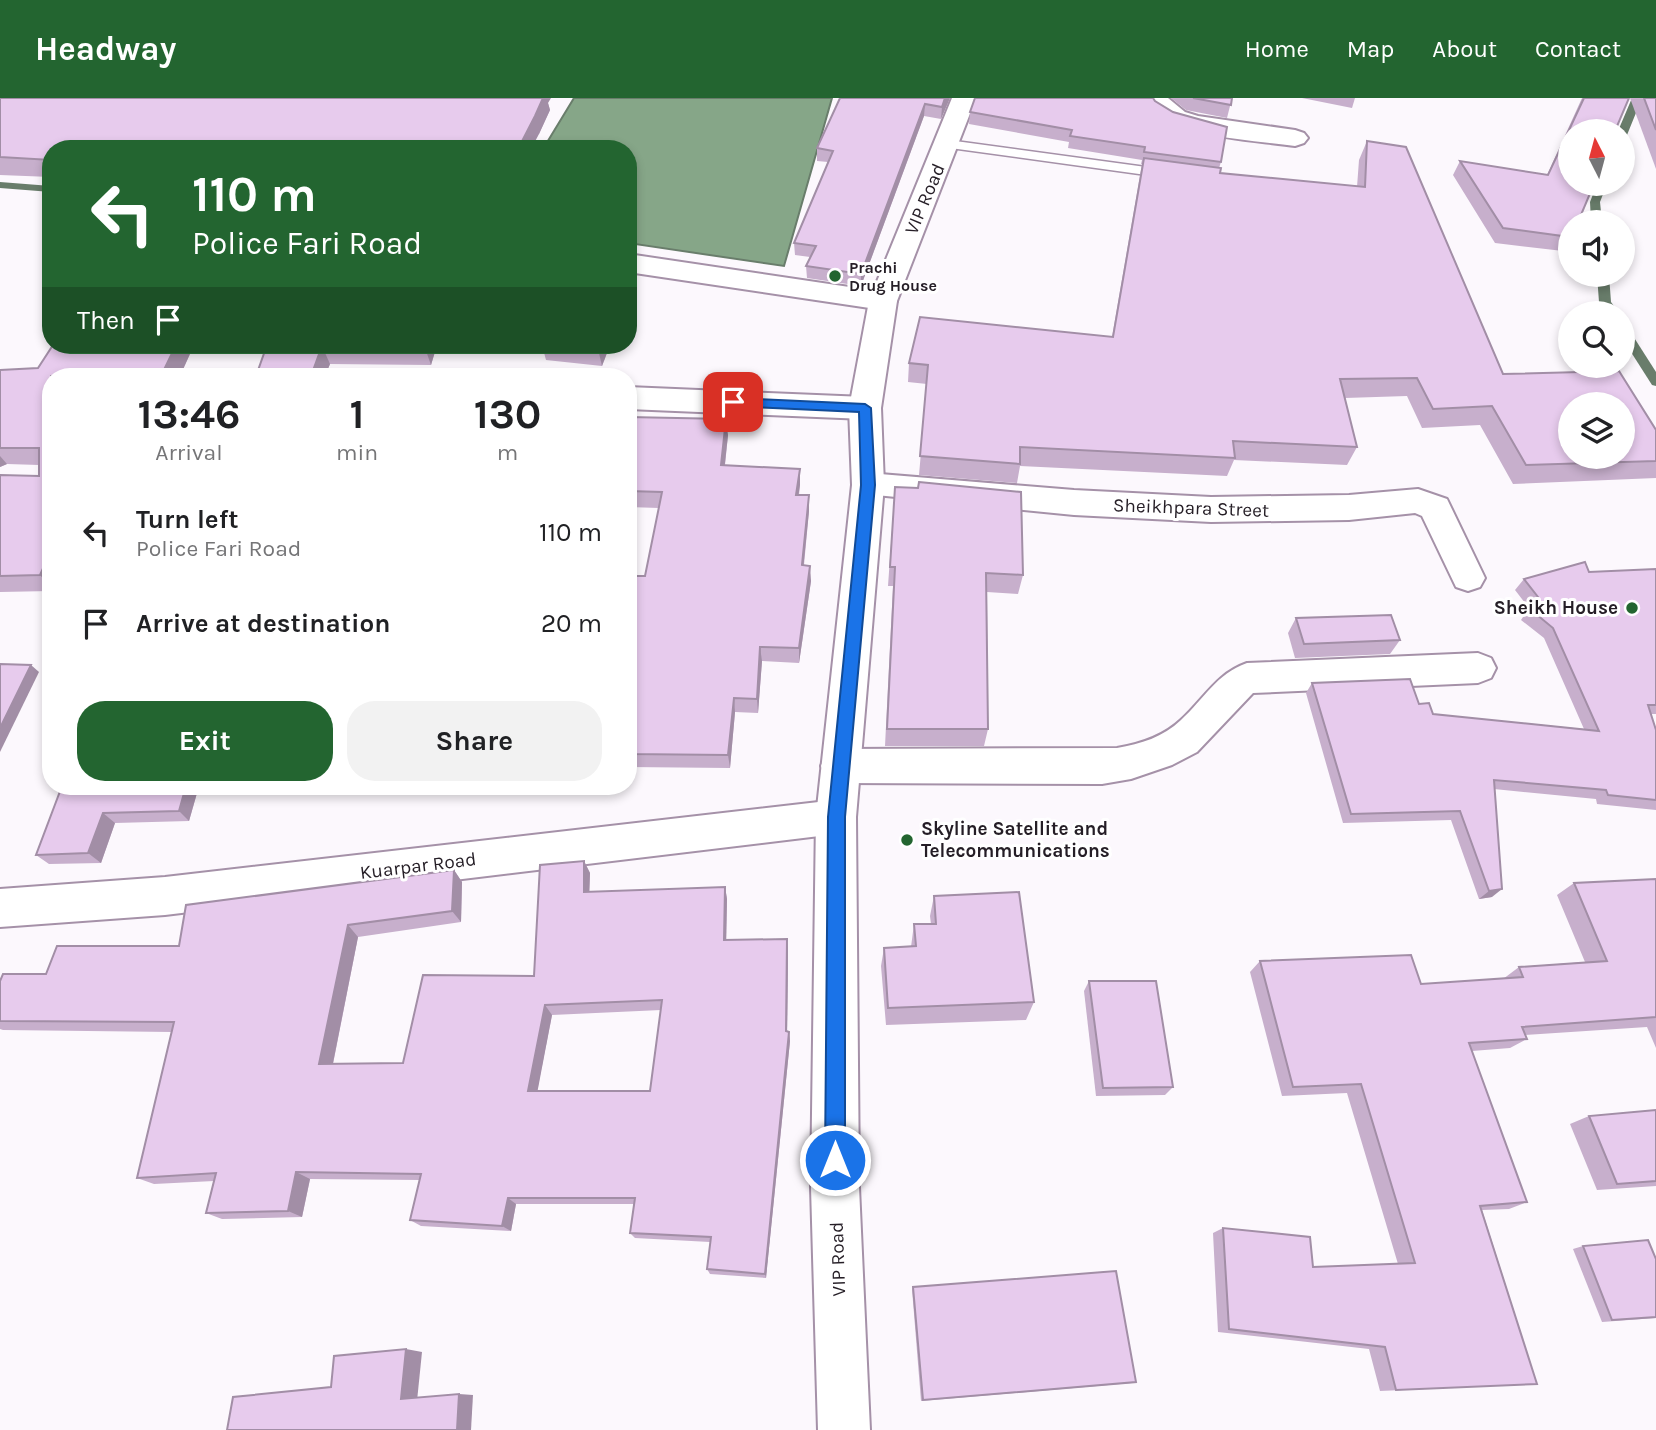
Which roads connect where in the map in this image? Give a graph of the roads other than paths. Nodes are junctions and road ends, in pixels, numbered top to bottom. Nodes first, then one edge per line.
1 (964, 98) edge
2 (1153, 98) edge
3 (1295, 138) dead end
4 (948, 144) junction
5 (1181, 176) edge
6 (637, 263) edge
7 (883, 301) junction
8 (637, 398) edge
9 (865, 408) junction
10 (868, 485) junction
11 (1468, 578) dead end
12 (1478, 668) dead end
13 (841, 766) junction
14 (836, 817) junction
15 (0, 908) edge
16 (844, 1430) edge

1 - 4 street, VIP Road
2 - 3 street
4 - 5 lane
4 - 7 street, VIP Road
6 - 7 street
7 - 9 street, VIP Road
8 - 9 street
9 - 10 street, VIP Road
10 - 11 street, Sheikhpara Street
10 - 13 street, VIP Road
12 - 13 street
13 - 14 street, VIP Road
14 - 15 street, Kuarpar Road
14 - 16 street, VIP Road

